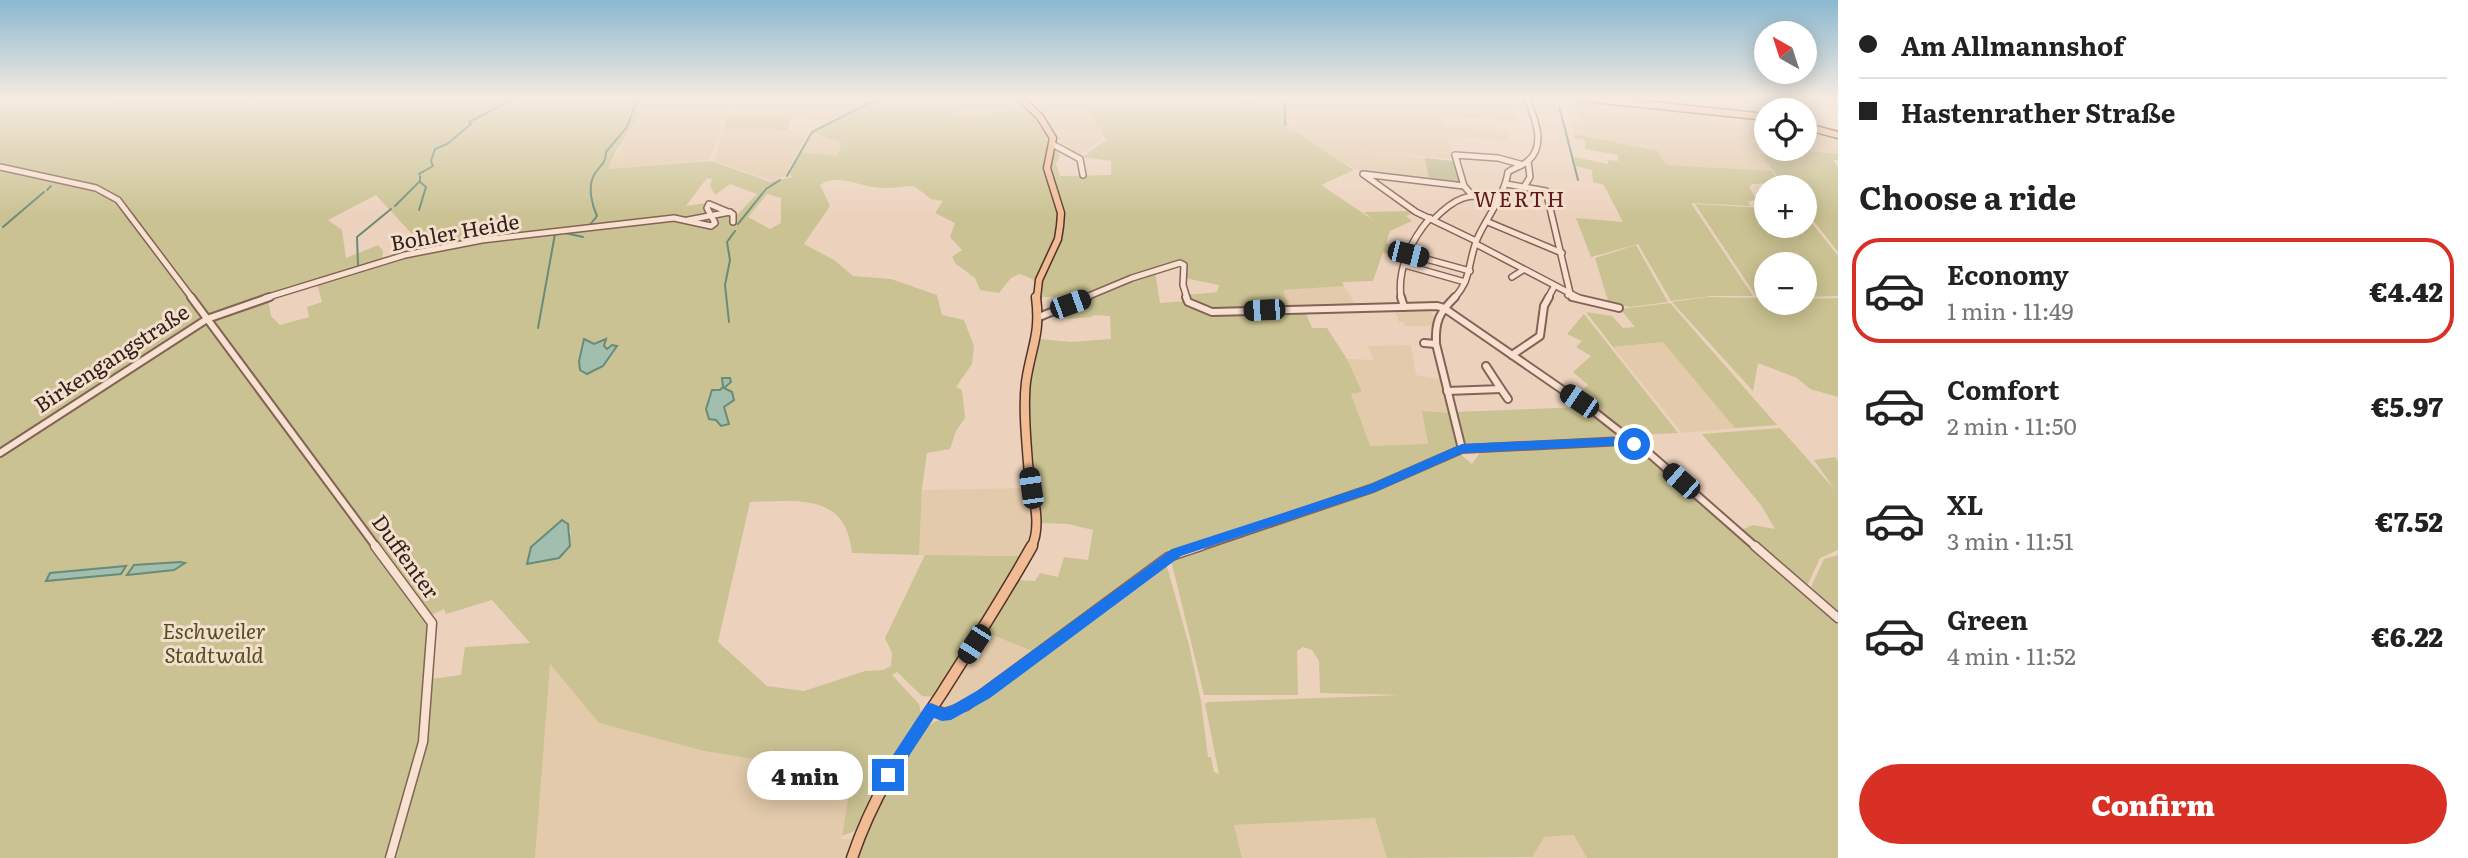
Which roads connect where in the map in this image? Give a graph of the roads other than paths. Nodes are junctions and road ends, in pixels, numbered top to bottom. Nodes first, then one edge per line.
1 (1052, 138) edge
2 (1537, 138) edge
3 (1054, 145) junction
4 (1525, 163) junction
5 (0, 167) edge
6 (1512, 168) junction
7 (1530, 172) junction
8 (1083, 176) dead end
9 (1506, 182) junction
10 (1464, 186) junction
11 (1524, 187) junction
12 (1473, 196) junction
13 (1499, 197) junction
14 (730, 212) junction
15 (712, 216) junction
16 (1432, 218) junction
17 (687, 220) junction
18 (733, 222) dead end
19 (1488, 222) junction
20 (1476, 242) junction
21 (1562, 253) junction
22 (1408, 254) junction
23 (1405, 265) junction
24 (1524, 270) junction
25 (1470, 271) junction
26 (1512, 277) dead end
27 (1465, 282) junction
28 (1554, 287) junction
29 (1568, 295) junction
30 (1404, 307) junction
31 (1444, 308) junction
32 (1619, 308) dead end
33 (1039, 317) junction
34 (207, 319) junction
35 (1424, 343) dead end
36 (1436, 344) junction
37 (1512, 355) junction
38 (1486, 366) dead end
39 (1501, 389) junction
40 (1447, 391) junction
41 (1508, 399) dead end
42 (1632, 441) junction
43 (1462, 449) junction
44 (0, 453) edge
45 (1838, 618) edge
46 (931, 709) junction
47 (390, 858) edge
48 (852, 858) edge

1 - 3 main road
2 - 4 street
3 - 8 street
3 - 33 main road
4 - 6 street
4 - 7 street
4 - 10 street
5 - 34 street, Duffenter
6 - 7 street
6 - 9 street
7 - 11 street
9 - 11 street
9 - 13 street
10 - 12 street
10 - 16 street
11 - 21 street
12 - 13 street
12 - 16 street
13 - 19 street
14 - 15 street
14 - 15 street
14 - 18 street
15 - 17 street
15 - 17 street
16 - 20 street
16 - 22 street
17 - 34 street, Bohler Heide
19 - 20 street
19 - 21 street
20 - 24 street
20 - 25 street
21 - 29 street
22 - 23 street
22 - 25 street
23 - 27 street
23 - 30 street
24 - 26 street
24 - 28 street
25 - 27 street
27 - 31 street
28 - 29 street
28 - 37 street
29 - 32 street
30 - 31 street
30 - 33 street
31 - 36 street
31 - 37 street
33 - 46 main road
34 - 44 street, Birkengangstraße
34 - 47 street, Duffenter
35 - 36 street
36 - 40 street
37 - 42 street
38 - 39 street
39 - 40 street
39 - 41 street
40 - 43 street
42 - 43 street
42 - 45 street
43 - 46 street
46 - 48 main road

